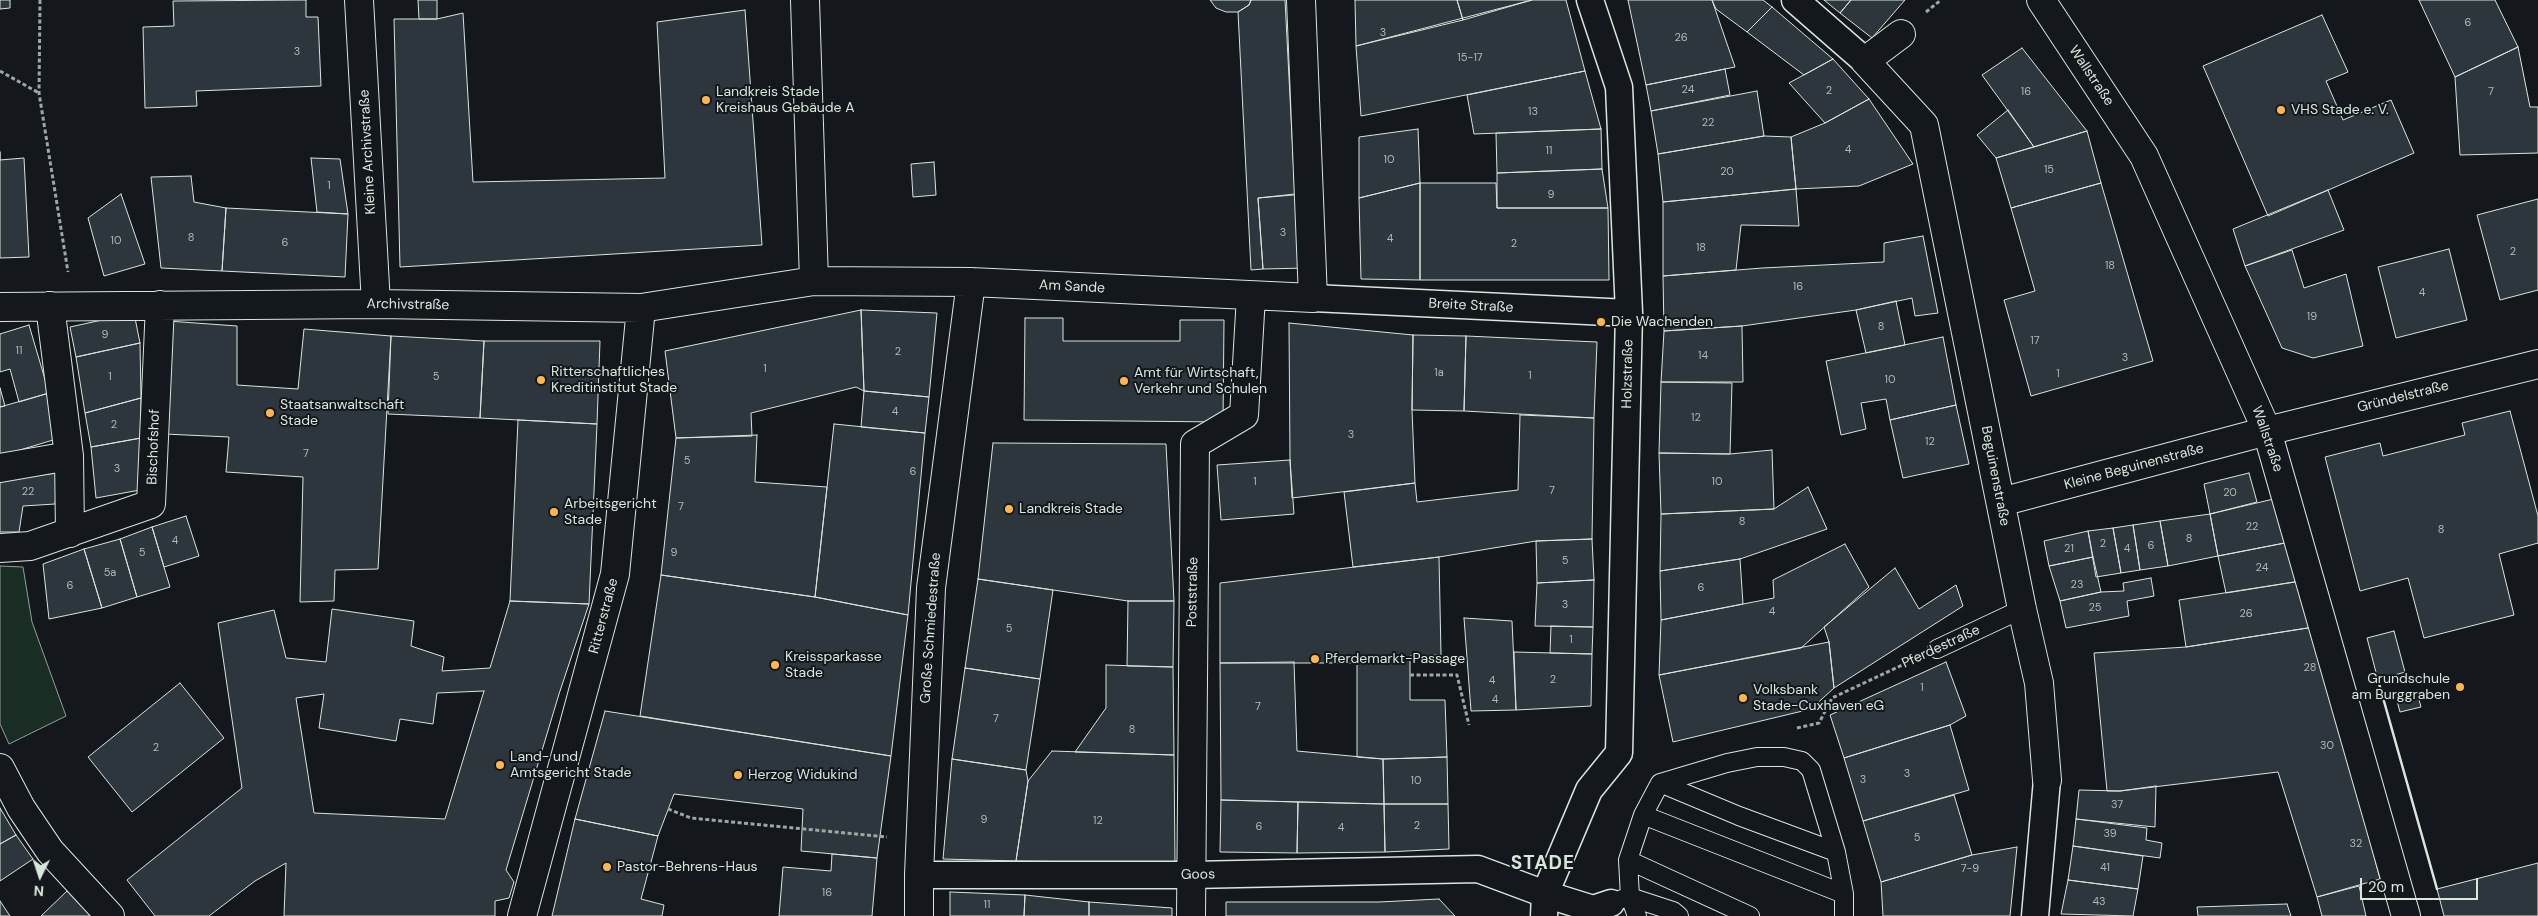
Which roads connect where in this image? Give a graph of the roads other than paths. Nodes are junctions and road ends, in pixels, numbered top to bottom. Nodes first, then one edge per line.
1 (359, 0) edge
2 (804, 0) edge
3 (1301, 0) edge
4 (1590, 0) edge
5 (1795, 0) edge
6 (2040, 0) edge
7 (1901, 34) dead end
8 (1865, 61) junction
9 (814, 281) junction
10 (971, 282) junction
11 (1251, 296) junction
12 (1313, 298) junction
13 (376, 304) junction
14 (160, 305) junction
15 (62, 306) junction
16 (0, 307) edge
17 (641, 308) junction
18 (1629, 313) junction
19 (2538, 364) edge
20 (2267, 431) junction
21 (69, 456) junction
22 (0, 468) edge
23 (2001, 502) junction
24 (70, 533) junction
25 (0, 548) edge
26 (2022, 609) junction
27 (1937, 649) road end
28 (0, 768) edge
29 (2047, 780) joint
30 (1660, 783) junction
31 (1643, 815) junction
32 (1836, 852) junction
33 (1628, 860) junction
34 (918, 875) junction
35 (1191, 876) junction
36 (1844, 894) junction
37 (1620, 900) junction
38 (1545, 905) edge
39 (110, 916) edge
40 (522, 916) edge
41 (919, 916) edge
42 (1191, 916) edge
43 (1637, 916) edge
44 (1679, 916) edge
45 (1750, 916) edge
46 (1844, 916) edge
47 (2035, 916) edge
48 (2406, 916) edge

1 - 13 street, Kleine Archivstraße
2 - 9 street
3 - 12 street
4 - 18 street, Holzstraße
5 - 8 street, Beguinenstraße
6 - 20 street, Wallstraße
7 - 8 street
8 - 23 street, Beguinenstraße
9 - 10 street, Am Sande
9 - 17 street, Archivstraße
10 - 11 street, Am Sande
10 - 34 street, Große Schmiedestraße
11 - 12 street, Am Sande
11 - 35 street, Poststraße
12 - 18 street, Breite Straße
13 - 14 street, Archivstraße
13 - 17 street, Archivstraße
14 - 15 street, Archivstraße
14 - 24 street, Bischofshof
15 - 16 street, Archivstraße
15 - 21 street
17 - 40 street, Ritterstraße
18 - 38 street, Holzstraße
19 - 20 street, Gründelstraße
20 - 23 street, Kleine Beguinenstraße
20 - 48 street, Wallstraße
21 - 22 street
21 - 24 street
23 - 26 street, Beguinenstraße
24 - 25 street, Bischofshof
26 - 27 lane, Pferdestraße
26 - 29 street, Beguinenstraße
28 - 39 street
29 - 47 street, Beguinenstraße
30 - 31 lane
30 - 32 lane
30 - 32 lane
31 - 33 lane
31 - 36 lane
32 - 36 lane
33 - 37 lane
33 - 45 lane
34 - 35 street, Goos
34 - 41 street, Große Schmiedestraße
35 - 38 street, Goos
35 - 42 street, Poststraße
36 - 46 lane
37 - 38 street
37 - 43 lane
37 - 44 lane

